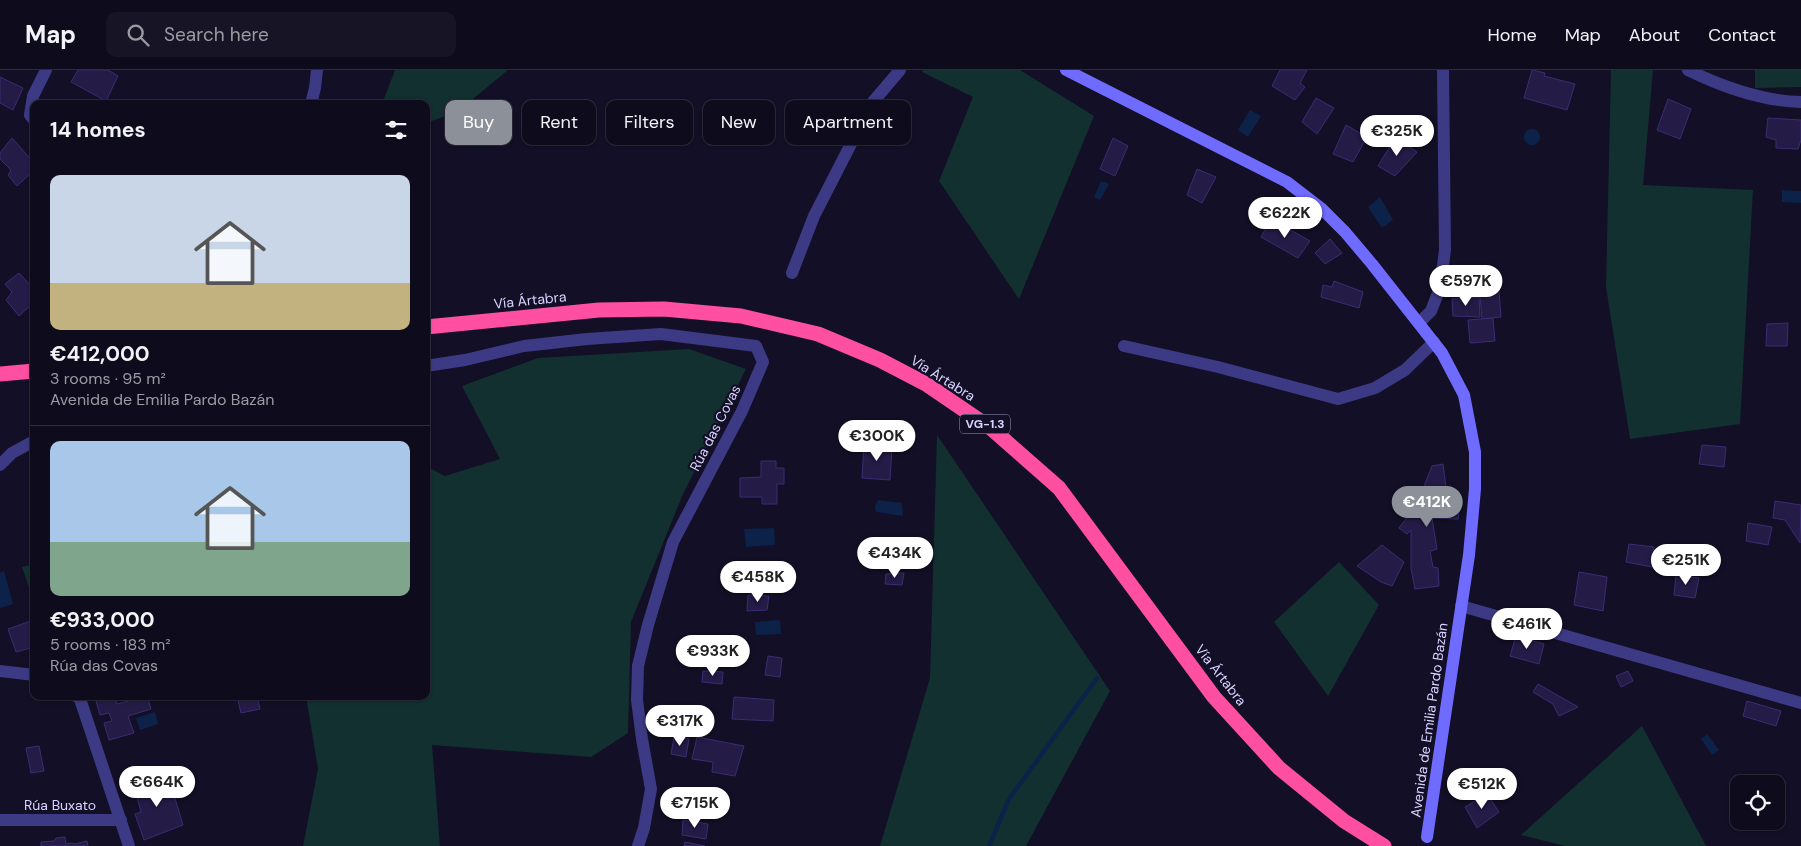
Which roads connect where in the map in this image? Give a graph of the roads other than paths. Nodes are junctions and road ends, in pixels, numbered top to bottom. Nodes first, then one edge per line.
1 (46, 70) edge
2 (317, 70) edge
3 (900, 70) edge
4 (1066, 70) edge
5 (1443, 70) edge
6 (1688, 70) edge
7 (32, 100) edge
8 (313, 100) edge
9 (1801, 102) edge
10 (792, 273) dead end
11 (1419, 323) junction
12 (430, 327) edge
13 (1434, 342) junction
14 (1124, 346) dead end
15 (430, 365) edge
16 (30, 371) edge
17 (0, 374) edge
18 (30, 444) edge
19 (0, 465) edge
20 (1461, 606) junction
21 (0, 671) edge
22 (30, 675) edge
23 (80, 700) edge
24 (1801, 703) edge
25 (0, 820) edge
26 (120, 820) junction
27 (1427, 838) dead end
28 (129, 846) edge
29 (638, 846) edge
30 (1384, 846) edge

1 - 7 street
2 - 8 street
3 - 10 street
4 - 11 street, Avenida de Emilia Pardo Bazán
5 - 11 street
6 - 9 street
11 - 13 street, Avenida de Emilia Pardo Bazán
12 - 30 highway, Vía Ártabra / VG-1.3
13 - 14 street
13 - 20 street, Avenida de Emilia Pardo Bazán
15 - 29 street, Rúa das Covas
16 - 17 highway
18 - 19 street
20 - 24 street
20 - 27 street, Avenida de Emilia Pardo Bazán
21 - 22 street
23 - 26 street
25 - 26 street, Rúa Buxato
26 - 28 street

